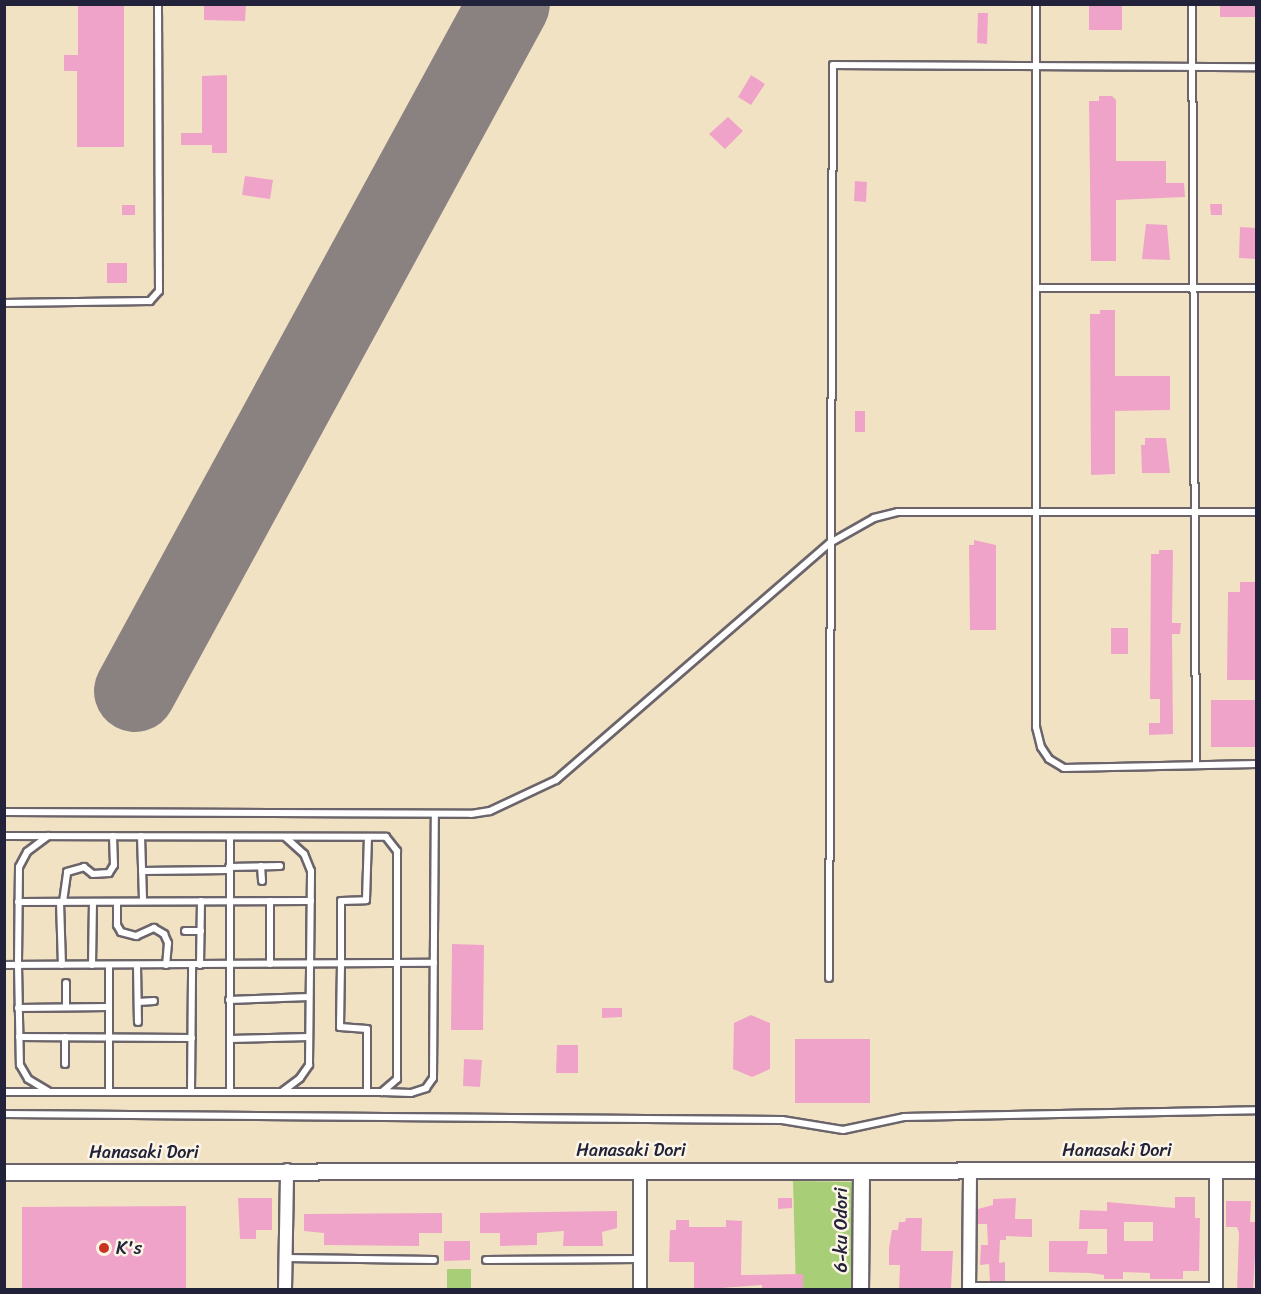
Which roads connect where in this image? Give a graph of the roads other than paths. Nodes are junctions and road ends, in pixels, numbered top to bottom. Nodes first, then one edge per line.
1 (158, 4) edge
2 (1036, 4) edge
3 (1192, 4) edge
4 (1192, 65) junction
5 (1036, 66) junction
6 (1257, 67) edge
7 (1036, 288) junction
8 (1257, 288) edge
9 (1195, 289) junction
10 (4, 303) edge
11 (1036, 512) junction
12 (1196, 512) junction
13 (1257, 512) edge
14 (830, 543) junction
15 (1196, 764) junction
16 (1257, 764) edge
17 (4, 812) edge
18 (435, 814) junction
19 (4, 836) edge
20 (48, 836) junction
21 (113, 836) junction
22 (141, 836) junction
23 (230, 837) junction
24 (284, 837) junction
25 (368, 837) junction
26 (261, 866) junction
27 (280, 866) dead end
28 (229, 868) junction
29 (142, 871) junction
30 (262, 881) dead end
31 (201, 901) junction
32 (229, 901) junction
33 (270, 901) junction
34 (311, 901) junction
35 (18, 902) junction
36 (62, 902) junction
37 (93, 902) junction
38 (117, 902) junction
39 (143, 902) junction
40 (201, 931) junction
41 (83, 932) dead end
42 (185, 932) dead end
43 (92, 933) junction
44 (434, 963) junction
45 (270, 964) junction
46 (310, 964) junction
47 (340, 964) junction
48 (397, 964) junction
49 (4, 965) edge
50 (18, 965) junction
51 (62, 965) junction
52 (92, 965) junction
53 (109, 965) junction
54 (166, 965) junction
55 (196, 965) junction
56 (229, 965) junction
57 (137, 966) junction
58 (829, 978) dead end
59 (66, 983) dead end
60 (309, 996) junction
61 (229, 1000) junction
62 (154, 1001) dead end
63 (138, 1002) junction
64 (66, 1007) junction
65 (109, 1007) junction
66 (18, 1008) junction
67 (138, 1022) dead end
68 (19, 1037) junction
69 (65, 1037) junction
70 (109, 1037) junction
71 (309, 1037) junction
72 (192, 1038) junction
73 (230, 1040) junction
74 (65, 1064) dead end
75 (48, 1091) junction
76 (108, 1091) junction
77 (191, 1091) junction
78 (230, 1091) junction
79 (282, 1091) junction
80 (4, 1092) edge
81 (367, 1092) junction
82 (382, 1092) junction
83 (1257, 1110) edge
84 (4, 1114) edge
85 (287, 1170) junction
86 (640, 1170) junction
87 (970, 1170) junction
88 (1216, 1170) junction
89 (1257, 1170) edge
90 (861, 1171) junction
91 (4, 1172) edge
92 (286, 1258) junction
93 (639, 1259) junction
94 (434, 1260) dead end
95 (486, 1260) dead end
96 (969, 1289) edge
97 (1216, 1289) edge
98 (285, 1290) edge
99 (640, 1290) edge
100 (860, 1290) edge

1 - 10 lane
2 - 5 lane
3 - 4 lane
4 - 5 lane
4 - 6 lane
4 - 9 lane
5 - 7 lane
5 - 14 lane
7 - 9 lane
7 - 11 lane
8 - 9 lane
9 - 12 lane
11 - 12 lane
11 - 14 lane
11 - 15 lane
12 - 13 lane
12 - 15 lane
14 - 18 lane
14 - 58 lane
15 - 16 lane
17 - 18 lane
18 - 44 lane
19 - 20 lane
20 - 21 lane
20 - 35 lane
21 - 22 lane
21 - 36 lane
22 - 23 lane
22 - 29 lane
23 - 24 lane
23 - 28 lane
24 - 25 lane
24 - 34 lane
25 - 47 lane
25 - 48 lane
26 - 27 lane
26 - 28 lane
26 - 30 lane
28 - 29 lane
28 - 32 lane
29 - 39 lane
31 - 32 lane
31 - 39 lane
31 - 40 lane
32 - 33 lane
32 - 56 lane
33 - 34 lane
33 - 45 lane
34 - 46 lane
35 - 36 lane
35 - 50 lane
36 - 37 lane
36 - 51 lane
37 - 38 lane
37 - 43 lane
38 - 39 lane
38 - 54 lane
40 - 42 lane
40 - 55 lane
41 - 43 lane
43 - 52 lane
44 - 48 lane
44 - 82 lane
45 - 46 lane
45 - 56 lane
46 - 47 lane
46 - 60 lane
47 - 48 lane
47 - 81 lane
48 - 82 lane
49 - 50 lane
50 - 51 lane
50 - 66 lane
51 - 52 lane
52 - 53 lane
53 - 57 lane
53 - 65 lane
54 - 55 lane
54 - 57 lane
55 - 56 lane
55 - 72 lane
56 - 61 lane
57 - 63 lane
59 - 64 lane
60 - 61 lane
60 - 71 lane
61 - 73 lane
62 - 63 lane
63 - 67 lane
64 - 65 lane
64 - 66 lane
65 - 70 lane
66 - 68 lane
68 - 69 lane
68 - 75 lane
69 - 70 lane
69 - 74 lane
70 - 72 lane
70 - 76 lane
71 - 73 lane
71 - 79 lane
72 - 77 lane
73 - 78 lane
75 - 76 lane
75 - 80 lane
76 - 77 lane
77 - 78 lane
78 - 79 lane
79 - 81 lane
81 - 82 lane
83 - 84 lane
85 - 86 street, Hanasaki Dori
85 - 91 street, Hanasaki Dori
85 - 92 street
86 - 90 street, Hanasaki Dori
86 - 93 street
87 - 88 street, Hanasaki Dori
87 - 90 street, Hanasaki Dori
87 - 96 street
88 - 89 street, Hanasaki Dori
88 - 97 street
90 - 100 street, 6-ku Odori
92 - 94 lane
92 - 98 street
93 - 95 lane
93 - 99 street
96 - 97 street

